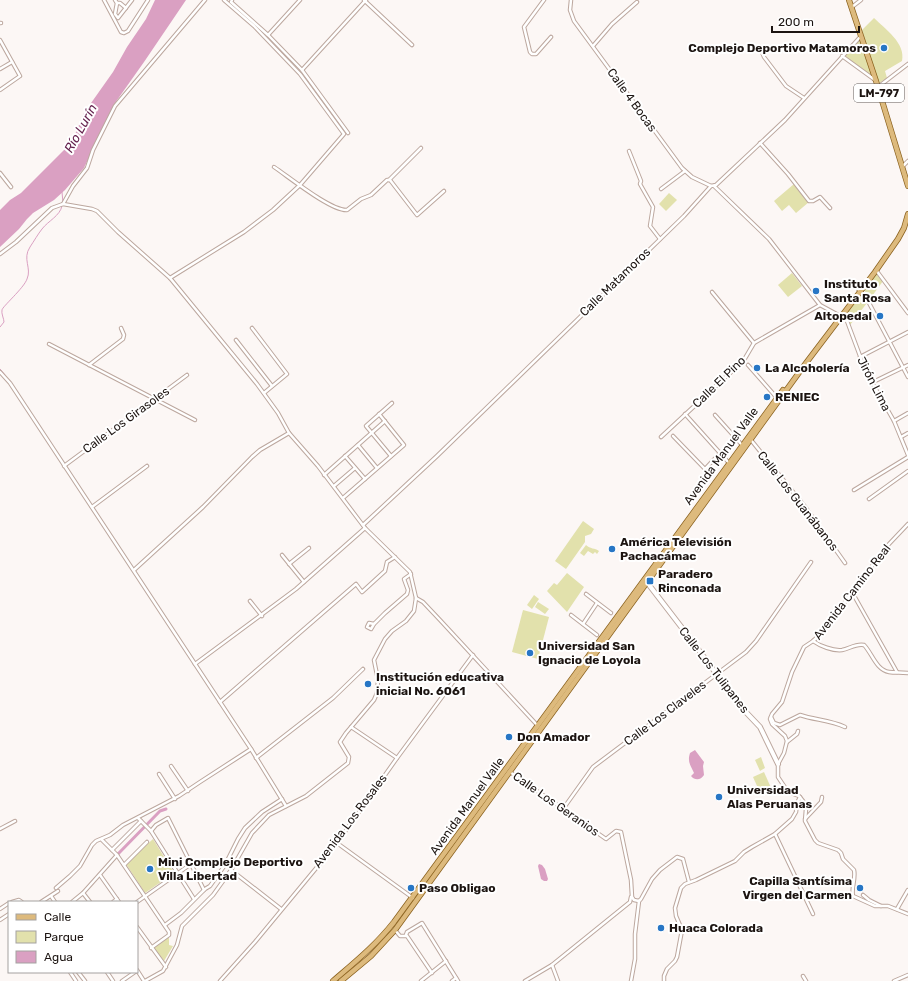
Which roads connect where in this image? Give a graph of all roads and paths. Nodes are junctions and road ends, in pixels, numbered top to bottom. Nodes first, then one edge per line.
1 (104, 0) edge
2 (132, 0) edge
3 (148, 0) edge
4 (205, 0) edge
5 (224, 0) edge
6 (232, 0) edge
7 (300, 0) edge
8 (365, 0) edge
9 (544, 0) edge
10 (571, 0) edge
11 (849, 0) edge
12 (861, 0) edge
13 (116, 1) edge
14 (637, 2) dead end
15 (852, 7) junction
16 (126, 8) junction
17 (268, 35) junction
18 (861, 35) junction
19 (551, 37) dead end
20 (0, 40) edge
21 (412, 45) dead end
22 (1, 46) edge
23 (592, 46) junction
24 (760, 47) dead end
25 (842, 56) junction
26 (12, 62) junction
27 (908, 64) edge
28 (0, 69) edge
29 (302, 70) junction
30 (876, 81) junction
31 (878, 88) junction
32 (0, 90) edge
33 (804, 98) junction
34 (348, 133) dead end
35 (760, 143) junction
36 (421, 148) dead end
37 (628, 151) dead end
38 (908, 161) edge
39 (274, 167) dead end
40 (902, 167) junction
41 (685, 171) junction
42 (0, 173) edge
43 (389, 180) junction
44 (300, 186) junction
45 (713, 186) junction
46 (908, 186) edge
47 (11, 187) dead end
48 (661, 189) dead end
49 (444, 191) dead end
50 (63, 204) junction
51 (830, 208) dead end
52 (908, 214) edge
53 (660, 239) junction
54 (0, 254) edge
55 (876, 270) junction
56 (170, 278) junction
57 (859, 290) junction
58 (712, 292) dead end
59 (820, 305) junction
60 (908, 313) edge
61 (839, 316) junction
62 (121, 328) dead end
63 (252, 328) dead end
64 (908, 332) edge
65 (236, 340) dead end
66 (889, 341) junction
67 (754, 343) junction
68 (49, 344) dead end
69 (860, 357) junction
70 (89, 365) junction
71 (748, 365) dead end
72 (908, 365) edge
73 (903, 368) junction
74 (0, 372) edge
75 (187, 375) dead end
76 (908, 377) edge
77 (871, 383) junction
78 (272, 386) junction
79 (264, 393) junction
80 (156, 399) junction
81 (778, 399) junction
82 (392, 403) dead end
83 (908, 413) edge
84 (379, 414) junction
85 (686, 414) junction
86 (715, 415) dead end
87 (195, 420) dead end
88 (385, 421) junction
89 (894, 421) junction
90 (289, 433) junction
91 (372, 433) junction
92 (908, 434) edge
93 (673, 436) dead end
94 (661, 437) dead end
95 (901, 437) junction
96 (750, 439) junction
97 (358, 445) junction
98 (742, 445) junction
99 (720, 453) junction
100 (908, 455) edge
101 (345, 456) junction
102 (391, 456) junction
103 (729, 463) junction
104 (64, 466) junction
105 (147, 466) dead end
106 (355, 468) junction
107 (377, 468) junction
108 (908, 471) edge
109 (324, 475) junction
110 (365, 479) junction
111 (334, 486) junction
112 (711, 490) junction
113 (854, 490) dead end
114 (343, 498) junction
115 (869, 499) dead end
116 (92, 507) junction
117 (908, 524) edge
118 (363, 525) junction
119 (365, 528) junction
120 (310, 548) dead end
121 (282, 555) dead end
122 (395, 557) junction
123 (811, 562) dead end
124 (845, 563) dead end
125 (289, 564) junction
126 (134, 570) junction
127 (411, 574) junction
128 (645, 580) junction
129 (304, 582) junction
130 (852, 592) junction
131 (586, 594) dead end
132 (416, 598) junction
133 (250, 601) dead end
134 (597, 603) junction
135 (611, 613) dead end
136 (262, 616) junction
137 (571, 616) dead end
138 (374, 624) dead end
139 (582, 624) junction
140 (597, 636) dead end
141 (814, 641) junction
142 (472, 655) junction
143 (195, 664) junction
144 (363, 669) dead end
145 (897, 672) junction
146 (908, 673) edge
147 (717, 675) junction
148 (220, 702) junction
149 (770, 717) junction
150 (846, 726) dead end
151 (351, 727) junction
152 (539, 727) junction
153 (798, 731) dead end
154 (787, 742) junction
155 (251, 750) junction
156 (256, 758) junction
157 (397, 758) junction
158 (778, 764) junction
159 (171, 766) dead end
160 (508, 770) junction
161 (158, 774) dead end
162 (188, 790) junction
163 (800, 797) junction
164 (822, 797) dead end
165 (175, 799) junction
166 (282, 799) junction
167 (286, 806) junction
168 (563, 809) junction
169 (139, 819) junction
170 (805, 819) junction
171 (15, 821) dead end
172 (0, 829) edge
173 (151, 831) junction
174 (775, 834) junction
175 (102, 839) junction
176 (147, 842) dead end
177 (337, 843) junction
178 (112, 850) junction
179 (117, 855) junction
180 (191, 864) junction
181 (124, 865) junction
182 (231, 870) junction
183 (177, 874) junction
184 (100, 875) junction
185 (689, 882) junction
186 (56, 888) dead end
187 (204, 890) junction
188 (908, 890) edge
189 (58, 891) dead end
190 (83, 893) junction
191 (863, 895) dead end
192 (51, 896) junction
193 (145, 896) junction
194 (632, 897) junction
195 (194, 899) junction
196 (414, 899) junction
197 (118, 900) edge
198 (43, 901) edge
199 (54, 901) edge
200 (73, 901) edge
201 (89, 901) edge
202 (138, 901) edge
203 (639, 901) junction
204 (882, 906) junction
205 (897, 909) junction
206 (281, 910) junction
207 (813, 914) dead end
208 (908, 914) edge
209 (165, 924) junction
210 (138, 928) edge
211 (395, 930) junction
212 (406, 935) junction
213 (152, 948) junction
214 (446, 961) junction
215 (552, 965) junction
216 (166, 967) junction
217 (138, 972) edge
218 (134, 973) edge
219 (432, 973) junction
220 (908, 975) edge
221 (804, 976) dead end
222 (224, 978) junction
223 (456, 978) junction
224 (122, 981) edge
225 (145, 981) edge
226 (220, 981) edge
227 (226, 981) edge
228 (333, 981) edge
229 (341, 981) edge
230 (421, 981) edge
231 (452, 981) edge
232 (458, 981) edge
233 (525, 981) edge
234 (558, 981) edge
235 (631, 981) edge
236 (664, 981) edge
237 (806, 981) edge
238 (894, 981) edge

1 - 3 street
2 - 16 street
4 - 50 street
5 - 44 street
6 - 17 street
7 - 17 street
8 - 21 street
8 - 29 street
9 - 19 street
10 - 23 street, Calle 4 Bocas
11 - 15 main road, LM-797
12 - 15 street
13 - 16 street
13 - 16 street
14 - 23 street
15 - 18 main road, LM-797
17 - 29 street
18 - 25 street, Calle Matamoros
18 - 30 main road, LM-797
20 - 22 street
22 - 26 street
23 - 41 street, Calle 4 Bocas
24 - 33 street
25 - 30 street
25 - 33 street, Calle Matamoros
26 - 28 street
26 - 32 street
27 - 31 street
29 - 34 street
30 - 31 main road, LM-797
31 - 40 main road, LM-797
33 - 35 street, Calle Matamoros
35 - 45 street, Calle Matamoros
35 - 51 street
36 - 43 street
37 - 53 street
38 - 40 street
39 - 44 street
40 - 46 main road, LM-797
41 - 45 street, Calle 4 Bocas
41 - 48 street
42 - 47 street
43 - 44 street
43 - 49 street
44 - 56 street
45 - 53 street, Calle Matamoros
45 - 59 street, Calle 4 Bocas
50 - 54 street
50 - 56 street
52 - 55 main road, Avenida Manuel Valle
53 - 118 street, Calle Matamoros
55 - 57 main road, Avenida Manuel Valle
55 - 60 street
56 - 79 street
57 - 61 main road, Avenida Manuel Valle
57 - 66 street
58 - 67 street
59 - 61 street, Calle 4 Bocas
59 - 67 street, Calle El Pino
61 - 69 street, Jirón Lima
61 - 81 main road, Avenida Manuel Valle
62 - 70 street
63 - 78 street
64 - 66 street
65 - 78 street
66 - 69 street
66 - 73 street
67 - 85 street, Calle El Pino
68 - 70 street
69 - 77 street, Jirón Lima
70 - 80 street
71 - 81 street
72 - 73 street
73 - 76 street
73 - 77 street
74 - 104 street
75 - 80 street, Calle Los Girasoles
77 - 89 street, Jirón Lima
78 - 79 street
79 - 90 street
80 - 87 street
80 - 104 street, Calle Los Girasoles
81 - 96 main road, Avenida Manuel Valle
81 - 98 main road, Avenida Manuel Valle
82 - 84 street
83 - 89 street
84 - 88 street
84 - 91 street
85 - 94 street, Calle El Pino
85 - 99 street
86 - 98 street
88 - 91 street
88 - 102 street
89 - 95 street, Jirón Lima
90 - 109 street
90 - 126 street
91 - 97 street
91 - 102 street
92 - 95 street
93 - 99 street
95 - 100 street, Jirón Lima
96 - 112 main road, Avenida Manuel Valle
96 - 124 street, Calle Los Guanábanos
97 - 101 street
97 - 107 street
98 - 103 main road, Avenida Manuel Valle
99 - 103 street
100 - 113 street
101 - 106 street
101 - 109 street
102 - 107 street
103 - 112 main road, Avenida Manuel Valle
104 - 116 street
105 - 116 street
106 - 110 street
106 - 111 street
107 - 110 street
108 - 115 street
109 - 111 street
110 - 114 street
111 - 114 street
112 - 128 main road, Avenida Manuel Valle
114 - 118 street
116 - 126 street
117 - 130 street, Avenida Camino Real
118 - 119 street
119 - 122 street
119 - 129 street
120 - 125 street
121 - 125 street
122 - 127 street
122 - 148 street
123 - 147 street, Calle Los Claveles
125 - 129 street
126 - 143 street
127 - 132 street
127 - 138 street
128 - 147 street, Calle Los Tulipanes
128 - 152 main road, Avenida Manuel Valle
129 - 136 street
130 - 141 street, Avenida Camino Real
130 - 145 street
131 - 134 street
132 - 142 street
132 - 151 street
133 - 136 street
134 - 135 street
134 - 139 street
136 - 143 street
137 - 139 street
139 - 140 street
141 - 145 street
141 - 149 street, Avenida Camino Real
142 - 152 street
142 - 157 street, Avenida Los Rosales
143 - 148 street
144 - 156 street
145 - 146 street
147 - 158 street, Calle Los Tulipanes
147 - 168 street, Calle Los Claveles
148 - 155 street
149 - 150 street
149 - 154 street
151 - 157 street
151 - 167 street
152 - 160 main road, Avenida Manuel Valle
153 - 154 street
154 - 158 street
155 - 156 street
155 - 162 street
156 - 166 street
157 - 177 street, Avenida Los Rosales
158 - 163 street
159 - 162 street
160 - 168 street, Calle Los Geranios
160 - 196 main road, Avenida Manuel Valle
161 - 165 street
162 - 165 street
163 - 170 street
163 - 174 street
164 - 170 street
165 - 169 street
166 - 167 street
166 - 187 street
167 - 182 street
168 - 194 street, Calle Los Geranios
169 - 173 street
169 - 175 street
169 - 178 street
170 - 204 street
171 - 172 street
173 - 180 street
173 - 183 street
174 - 185 street
174 - 207 street
175 - 178 street
175 - 186 street
176 - 181 street
177 - 196 street
177 - 206 street, Avenida Los Rosales
178 - 179 street
179 - 181 street
179 - 184 street
180 - 183 street
180 - 187 street
181 - 193 street
182 - 206 street
182 - 216 street
183 - 193 street
183 - 195 street
184 - 190 street
184 - 197 street
185 - 203 street
185 - 236 street
187 - 195 street
188 - 205 street
189 - 192 street
190 - 200 street
190 - 201 street
191 - 204 street
192 - 198 street
192 - 199 street
193 - 202 street
193 - 209 street
194 - 203 street
194 - 215 street
195 - 209 street
196 - 211 main road, Avenida Manuel Valle
196 - 228 main road, Avenida Manuel Valle
203 - 235 street
204 - 205 street
205 - 208 street
206 - 222 street, Avenida Los Rosales
209 - 213 street
210 - 213 street
211 - 212 street
211 - 229 main road, Avenida Manuel Valle
212 - 214 street
212 - 219 street
213 - 216 street
214 - 219 street
214 - 223 street
215 - 233 street
215 - 234 street
216 - 225 street
217 - 225 street
218 - 224 street
219 - 230 street
220 - 238 street
221 - 237 street
222 - 226 street, Avenida Los Rosales
222 - 227 street
223 - 231 street
223 - 232 street

